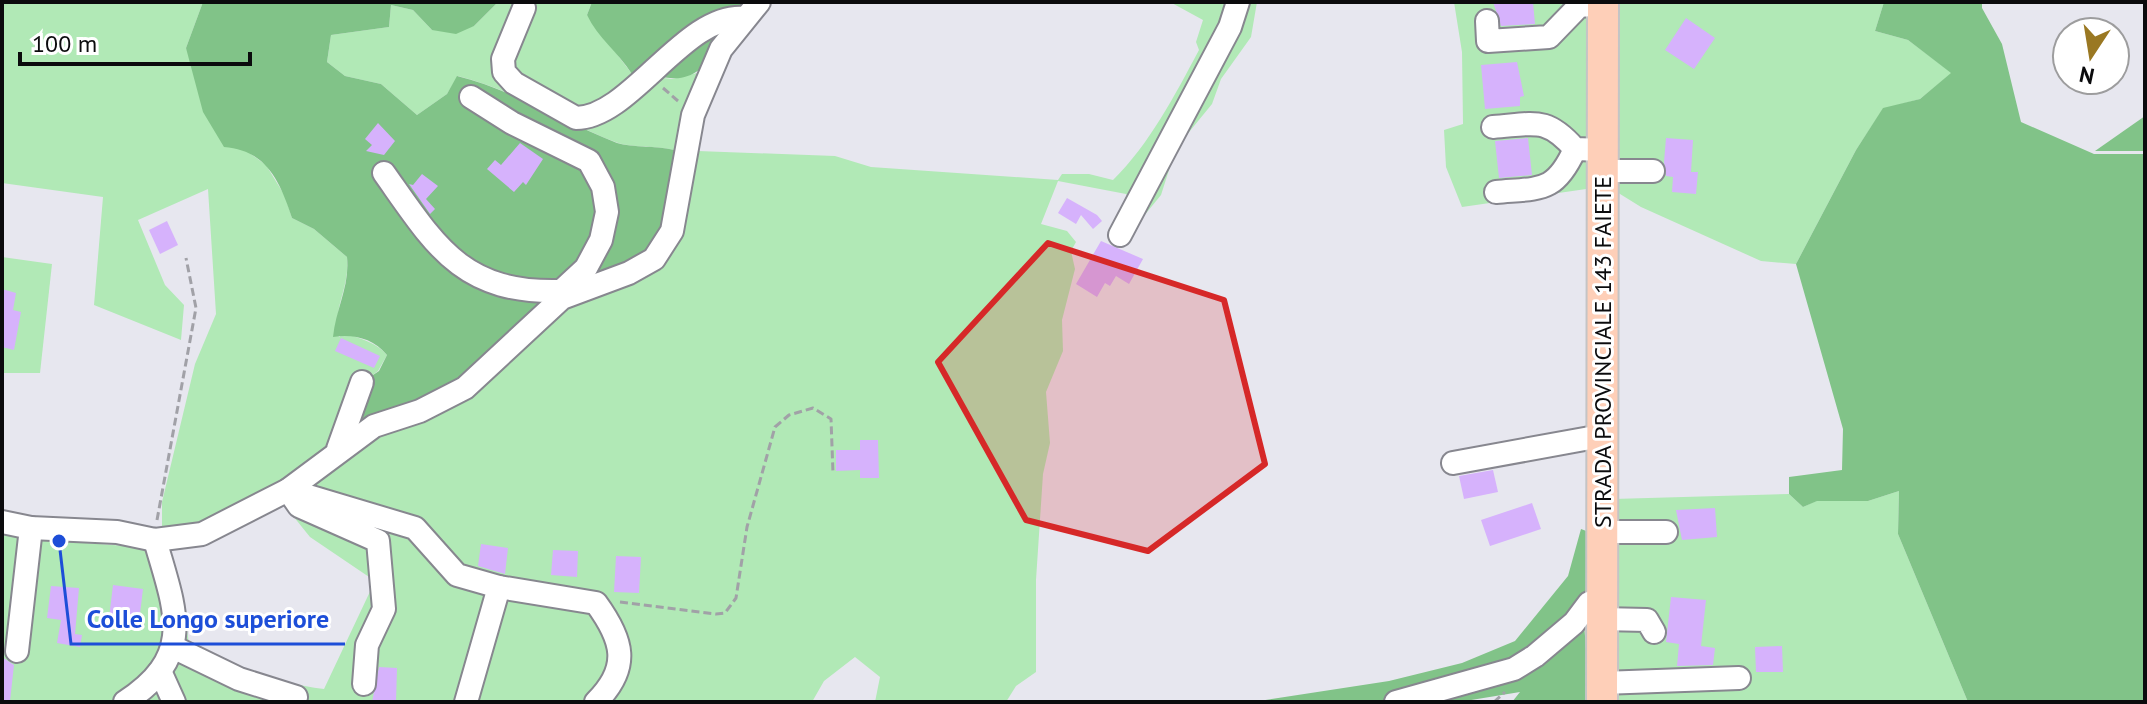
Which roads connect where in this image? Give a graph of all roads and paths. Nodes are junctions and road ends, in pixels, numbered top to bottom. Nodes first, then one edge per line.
1 (1238, 2) edge
2 (1591, 3) edge
3 (524, 8) dead end
4 (752, 10) edge
5 (1487, 21) dead end
6 (647, 73) junction
7 (471, 97) dead end
8 (693, 115) junction
9 (1493, 127) dead end
10 (1594, 157) junction
11 (1653, 171) dead end
12 (384, 173) dead end
13 (1496, 192) dead end
14 (1120, 235) dead end
15 (186, 258) dead end
16 (560, 294) junction
17 (362, 382) dead end
18 (1601, 436) junction
19 (338, 450) junction
20 (1453, 463) dead end
21 (833, 473) dead end
22 (288, 490) junction
23 (2, 522) edge
24 (31, 528) junction
25 (1601, 532) junction
26 (1666, 532) dead end
27 (155, 540) junction
28 (499, 587) junction
29 (596, 603) junction
30 (1600, 609) junction
31 (1654, 632) dead end
32 (173, 647) junction
33 (17, 651) dead end
34 (1739, 678) dead end
35 (364, 684) dead end
36 (156, 686) edge
37 (1602, 692) edge
38 (296, 697) dead end
39 (125, 702) edge
40 (174, 702) edge
41 (466, 702) edge
42 (596, 702) edge
43 (1396, 702) edge

1 - 14 street
2 - 5 street
2 - 10 main road, STRADA PROVINCIALE 143 FAIETE
3 - 6 street
4 - 6 street
4 - 8 street
6 - 8 path
7 - 16 street
8 - 16 street
9 - 10 street
10 - 11 street
10 - 13 street
10 - 18 main road, STRADA PROVINCIALE 143 FAIETE
12 - 16 street
15 - 27 path
16 - 19 street
17 - 19 street
18 - 20 street
18 - 25 main road, STRADA PROVINCIALE 143 FAIETE
19 - 22 street
21 - 29 path
22 - 27 street
22 - 28 street
22 - 35 street
23 - 24 street
24 - 27 street
24 - 33 street
25 - 26 street
25 - 30 main road, STRADA PROVINCIALE 143 FAIETE
27 - 32 street
28 - 29 street
28 - 41 street
29 - 42 street
30 - 31 street
30 - 37 main road, STRADA PROVINCIALE 143 FAIETE
30 - 43 street
32 - 36 street
32 - 38 street
34 - 37 street
36 - 39 street
36 - 40 street

